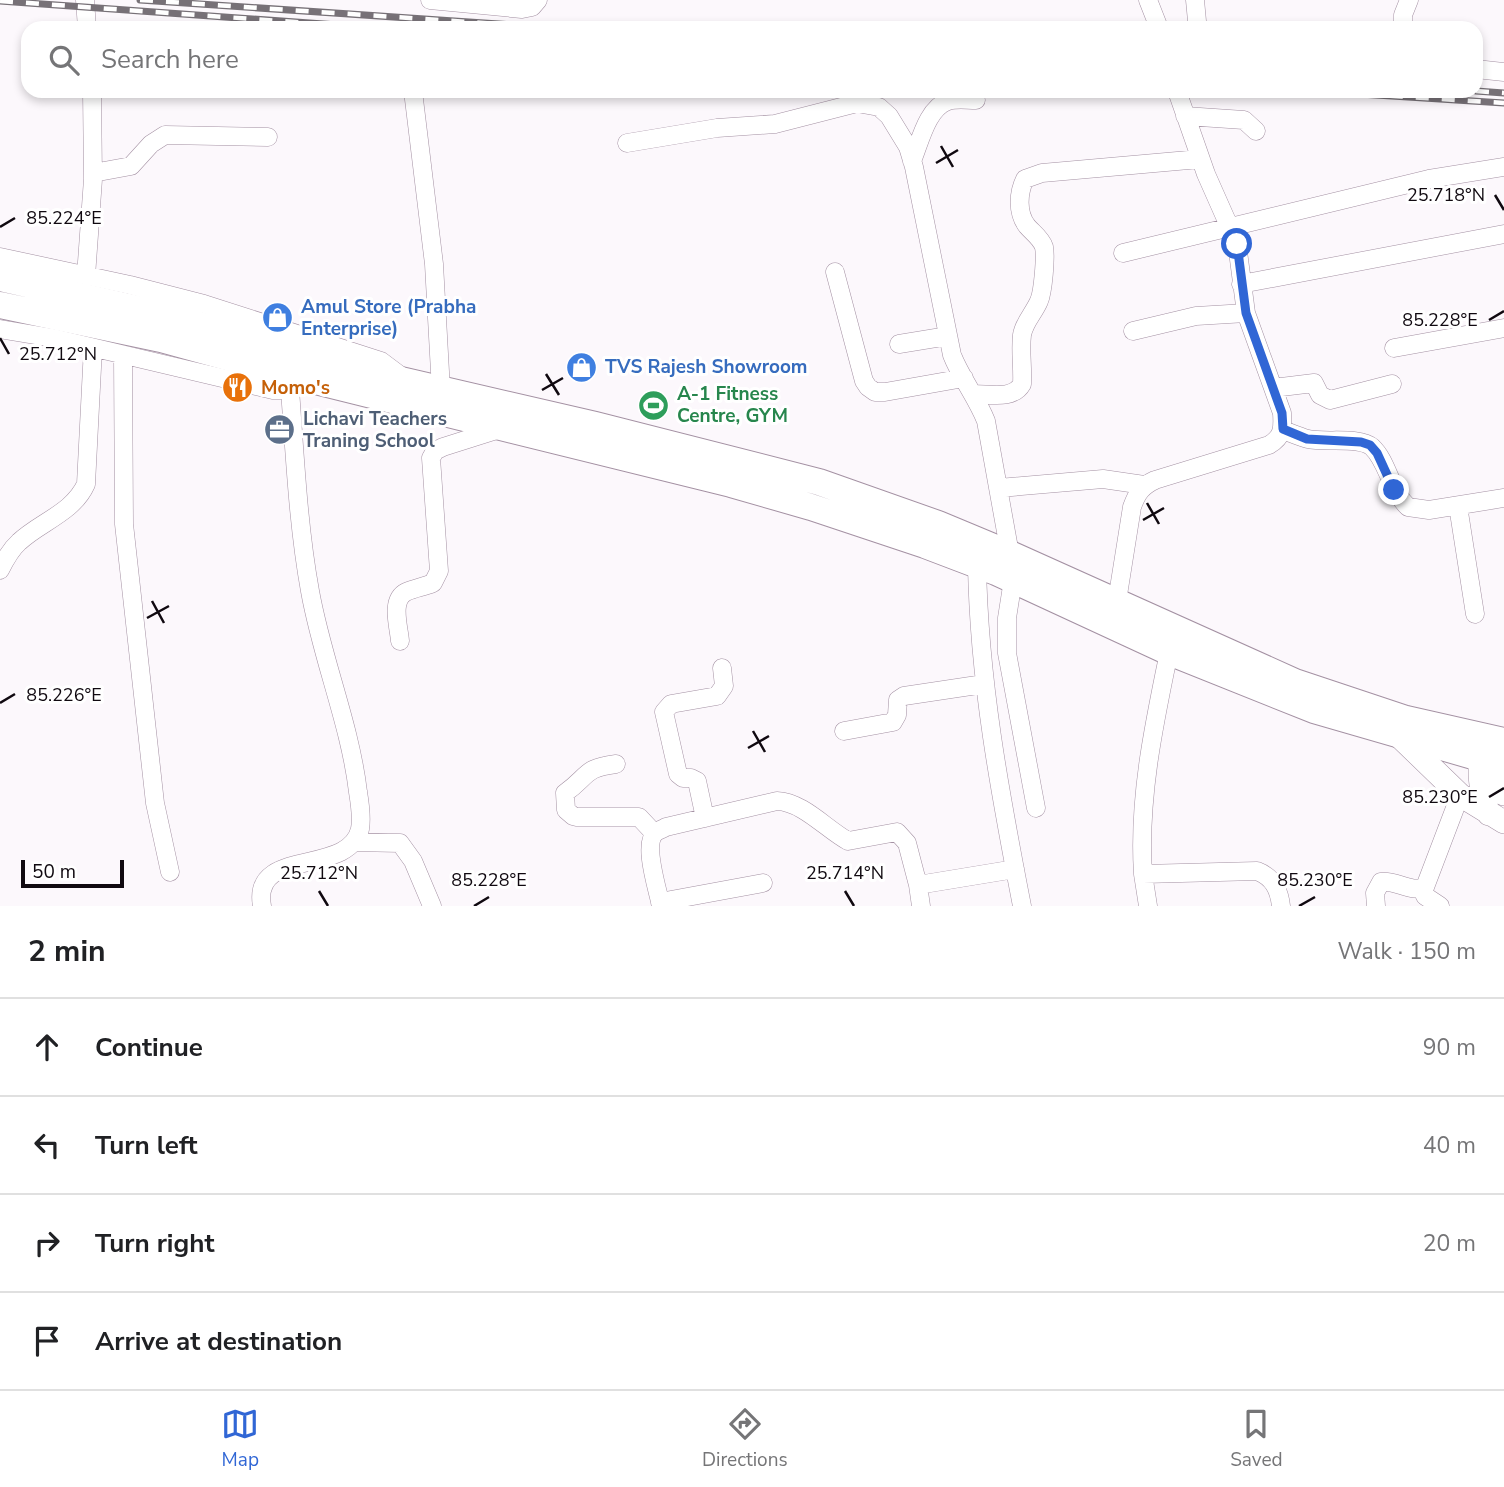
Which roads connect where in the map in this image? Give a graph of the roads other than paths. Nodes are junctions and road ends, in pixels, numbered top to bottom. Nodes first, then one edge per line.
1 (85, 0) edge
2 (430, 0) edge
3 (538, 0) edge
4 (1151, 0) edge
5 (1195, 0) edge
6 (1409, 0) edge
7 (86, 21) edge
8 (1156, 21) edge
9 (1197, 21) dead end
10 (1403, 21) edge
11 (1483, 70) edge
12 (1504, 72) edge
13 (92, 98) edge
14 (414, 98) edge
15 (1179, 98) edge
16 (976, 100) dead end
17 (1185, 116) junction
18 (1256, 131) dead end
19 (268, 137) dead end
20 (628, 144) dead end
21 (1200, 159) junction
22 (912, 161) junction
23 (1504, 167) edge
24 (93, 173) junction
25 (1230, 229) junction
26 (1504, 234) edge
27 (1123, 253) dead end
28 (0, 257) edge
29 (835, 272) dead end
30 (86, 276) junction
31 (0, 278) edge
32 (1241, 284) junction
33 (0, 305) edge
34 (1246, 313) junction
35 (167, 328) junction
36 (1504, 328) edge
37 (0, 329) edge
38 (1133, 331) dead end
39 (948, 336) junction
40 (899, 344) dead end
41 (93, 348) junction
42 (1394, 348) dead end
43 (123, 355) junction
44 (964, 378) junction
45 (411, 383) junction
46 (1392, 384) dead end
47 (301, 385) junction
48 (1273, 388) junction
49 (441, 390) junction
50 (974, 394) junction
51 (503, 428) junction
52 (1283, 429) junction
53 (1144, 485) junction
54 (999, 488) junction
55 (1504, 498) edge
56 (1458, 506) junction
57 (1010, 554) junction
58 (977, 565) junction
59 (0, 570) edge
60 (1013, 580) junction
61 (1117, 601) junction
62 (1475, 614) dead end
63 (400, 641) dead end
64 (1169, 652) junction
65 (722, 668) dead end
66 (984, 684) junction
67 (844, 731) dead end
68 (1399, 736) junction
69 (1496, 754) edge
70 (616, 764) dead end
71 (1504, 794) edge
72 (1460, 795) junction
73 (1036, 808) dead end
74 (705, 818) junction
75 (1496, 818) edge
76 (654, 833) junction
77 (354, 842) junction
78 (1015, 869) junction
79 (170, 872) dead end
80 (1143, 874) junction
81 (763, 883) dead end
82 (918, 885) junction
83 (1422, 889) junction
84 (661, 904) edge
85 (262, 906) edge
86 (432, 906) edge
87 (921, 906) edge
88 (1022, 906) edge
89 (1148, 906) edge
90 (1281, 906) edge
91 (1376, 906) edge
92 (1440, 906) edge

1 - 7 street
2 - 3 street
4 - 8 street
5 - 9 street
6 - 10 street
11 - 12 street
13 - 24 street
14 - 49 street
15 - 17 street
16 - 22 street
17 - 18 street
17 - 21 street
19 - 24 street
20 - 22 street
21 - 25 street
21 - 50 street
22 - 39 street
23 - 25 street
24 - 30 street
25 - 27 street
25 - 32 street
26 - 32 street
28 - 30 street
29 - 44 street
30 - 45 street
31 - 35 highway
32 - 34 street
33 - 35 highway
34 - 38 street
34 - 48 street
35 - 45 highway
35 - 47 highway
36 - 42 street
37 - 41 street
39 - 40 street
39 - 44 street
41 - 43 street
41 - 59 street
43 - 47 street
43 - 79 street
44 - 50 street
45 - 49 highway
46 - 48 street
47 - 51 highway
47 - 77 street
48 - 52 street
49 - 57 highway
50 - 54 street
51 - 58 highway
51 - 63 street
52 - 53 street
52 - 56 street
53 - 54 street
53 - 61 street
54 - 57 street
55 - 56 street
56 - 62 street
57 - 61 highway
58 - 60 highway
58 - 66 street
60 - 64 highway
60 - 73 street
61 - 69 highway
64 - 68 highway
64 - 80 street
65 - 74 street
66 - 67 street
66 - 78 street
68 - 69 highway
68 - 72 main road
69 - 71 main road
69 - 75 main road
70 - 76 street
72 - 75 main road
72 - 83 street
74 - 76 street
74 - 82 street
76 - 84 street
77 - 85 street
77 - 86 street
78 - 82 street
78 - 88 street
80 - 89 street
80 - 90 street
81 - 84 street
82 - 87 street
83 - 91 street
83 - 92 street

